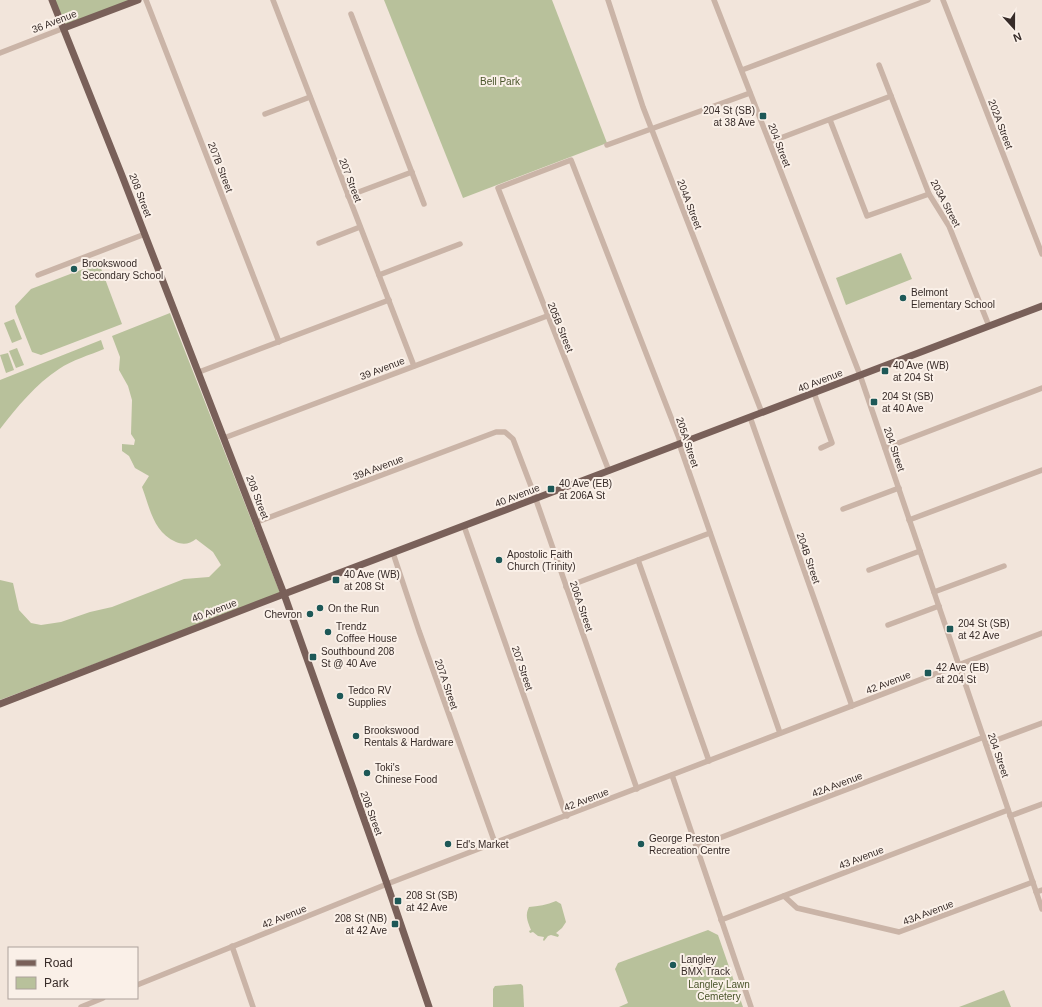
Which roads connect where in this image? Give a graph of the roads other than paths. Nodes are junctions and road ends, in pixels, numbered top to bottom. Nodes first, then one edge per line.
1 (52, 0) edge
2 (138, 0) edge
3 (146, 0) edge
4 (273, 0) edge
5 (608, 0) edge
6 (714, 0) edge
7 (928, 0) edge
8 (943, 0) edge
9 (351, 14) dead end
10 (64, 28) junction
11 (0, 53) edge
12 (879, 65) dead end
13 (742, 70) junction
14 (750, 93) junction
15 (891, 96) junction
16 (310, 97) junction
17 (265, 114) dead end
18 (830, 120) junction
19 (652, 129) junction
20 (770, 142) junction
21 (607, 145) dead end
22 (412, 172) junction
23 (498, 188) joint
24 (929, 194) junction
25 (348, 196) junction
26 (424, 204) dead end
27 (360, 227) junction
28 (145, 234) junction
29 (319, 243) dead end
30 (460, 244) dead end
31 (1042, 254) edge
32 (38, 275) dead end
33 (379, 275) junction
34 (389, 300) junction
35 (1042, 306) edge
36 (547, 316) junction
37 (989, 326) junction
38 (279, 342) junction
39 (414, 366) junction
40 (199, 372) junction
41 (860, 375) junction
42 (1042, 388) edge
43 (814, 393) junction
44 (762, 413) junction
45 (750, 417) junction
46 (505, 432) joint
47 (224, 438) junction
48 (679, 444) junction
49 (821, 448) dead end
50 (885, 448) junction
51 (1042, 470) edge
52 (609, 471) junction
53 (899, 488) junction
54 (535, 499) junction
55 (843, 509) dead end
56 (909, 520) junction
57 (257, 522) junction
58 (464, 526) junction
59 (710, 533) junction
60 (920, 551) junction
61 (393, 553) junction
62 (638, 560) junction
63 (1004, 566) dead end
64 (869, 570) dead end
65 (566, 587) junction
66 (934, 592) junction
67 (284, 594) junction
68 (939, 606) junction
69 (888, 625) dead end
70 (1042, 633) edge
71 (959, 665) junction
72 (0, 704) edge
73 (852, 706) junction
74 (1042, 723) edge
75 (780, 733) junction
76 (984, 737) junction
77 (986, 744) junction
78 (709, 761) junction
79 (672, 775) junction
80 (637, 789) junction
81 (1042, 804) edge
82 (1008, 810) junction
83 (567, 816) junction
84 (1010, 816) junction
85 (495, 843) junction
86 (696, 847) junction
87 (1033, 882) junction
88 (387, 884) junction
89 (1039, 891) edge
90 (784, 896) junction
91 (1042, 909) edge
92 (721, 920) junction
93 (232, 946) junction
94 (138, 984) edge
95 (101, 999) edge
96 (81, 1007) edge
97 (253, 1007) edge
98 (429, 1007) edge
99 (751, 1007) edge

1 - 10 main road, 208 Street
2 - 10 main road, 36 Avenue
3 - 38 street, 207B Street
4 - 16 street, 207 Street
5 - 19 street, 204A Street
6 - 13 street, 204 Street
7 - 13 street
8 - 31 street, 202A Street
9 - 22 street
10 - 11 street, 36 Avenue
10 - 28 main road, 208 Street
12 - 15 street, 203A Street
13 - 14 street, 204 Street
14 - 19 street
14 - 20 street, 204 Street
15 - 18 street
15 - 24 street, 203A Street
16 - 17 street
16 - 25 street, 207 Street
18 - 20 street
18 - 24 street
19 - 21 street
19 - 44 street, 204A Street
20 - 41 street, 204 Street
22 - 25 street
22 - 26 street
23 - 36 street, 205B Street
23 - 48 street, 205A Street
24 - 37 street, 203A Street
25 - 27 street, 207 Street
27 - 29 street
27 - 33 street, 207 Street
28 - 32 street
28 - 40 main road, 208 Street
30 - 33 street
33 - 34 street, 207 Street
34 - 38 street
34 - 39 street, 207 Street
35 - 37 main road, 40 Avenue
36 - 39 street, 39 Avenue
36 - 52 street, 205B Street
37 - 41 main road, 40 Avenue
38 - 40 street
39 - 47 street, 39 Avenue
40 - 47 main road, 208 Street
41 - 43 main road, 40 Avenue
41 - 50 street, 204 Street
42 - 50 street
43 - 44 main road, 40 Avenue
43 - 49 street
44 - 45 main road, 40 Avenue
45 - 48 main road, 40 Avenue
45 - 73 street, 204B Street
46 - 54 street, 206A Street
46 - 57 street, 39A Avenue
47 - 57 main road, 208 Street
48 - 52 main road, 40 Avenue
48 - 59 street, 205A Street
50 - 53 street, 204 Street
51 - 56 street
52 - 54 main road, 40 Avenue
53 - 55 street
53 - 56 street, 204 Street
54 - 58 main road, 40 Avenue
54 - 65 street, 206A Street
56 - 60 street, 204 Street
57 - 67 main road, 208 Street
58 - 61 main road, 40 Avenue
58 - 83 street, 207 Street
59 - 62 street
59 - 75 street, 205A Street
60 - 64 street
60 - 66 street, 204 Street
61 - 67 main road, 40 Avenue
61 - 85 street, 207A Street
62 - 65 street
62 - 78 street
63 - 66 street
65 - 80 street, 206A Street
66 - 68 street, 204 Street
67 - 72 main road, 40 Avenue
67 - 88 main road, 208 Street
68 - 69 street
68 - 71 street, 204 Street
70 - 71 street, 42 Avenue
71 - 73 street, 42 Avenue
71 - 76 street, 204 Street
73 - 75 street, 42 Avenue
74 - 77 street
75 - 78 street, 42 Avenue
76 - 77 street, 204 Street
76 - 86 street, 42A Avenue
77 - 82 street, 204 Street
78 - 79 street, 42 Avenue
79 - 80 street, 42 Avenue
79 - 86 street
80 - 83 street, 42 Avenue
81 - 84 street
82 - 84 street, 204 Street
82 - 90 street, 43 Avenue
83 - 85 street, 42 Avenue
84 - 87 street, 204 Street
85 - 88 street, 42 Avenue
86 - 92 street
87 - 89 street, 204 Street
87 - 90 street, 43A Avenue
88 - 93 street, 42 Avenue
88 - 98 main road, 208 Street
89 - 91 street, 204 Street
90 - 92 street, 43 Avenue
92 - 99 street
93 - 94 street, 42 Avenue
93 - 97 street
95 - 96 street

